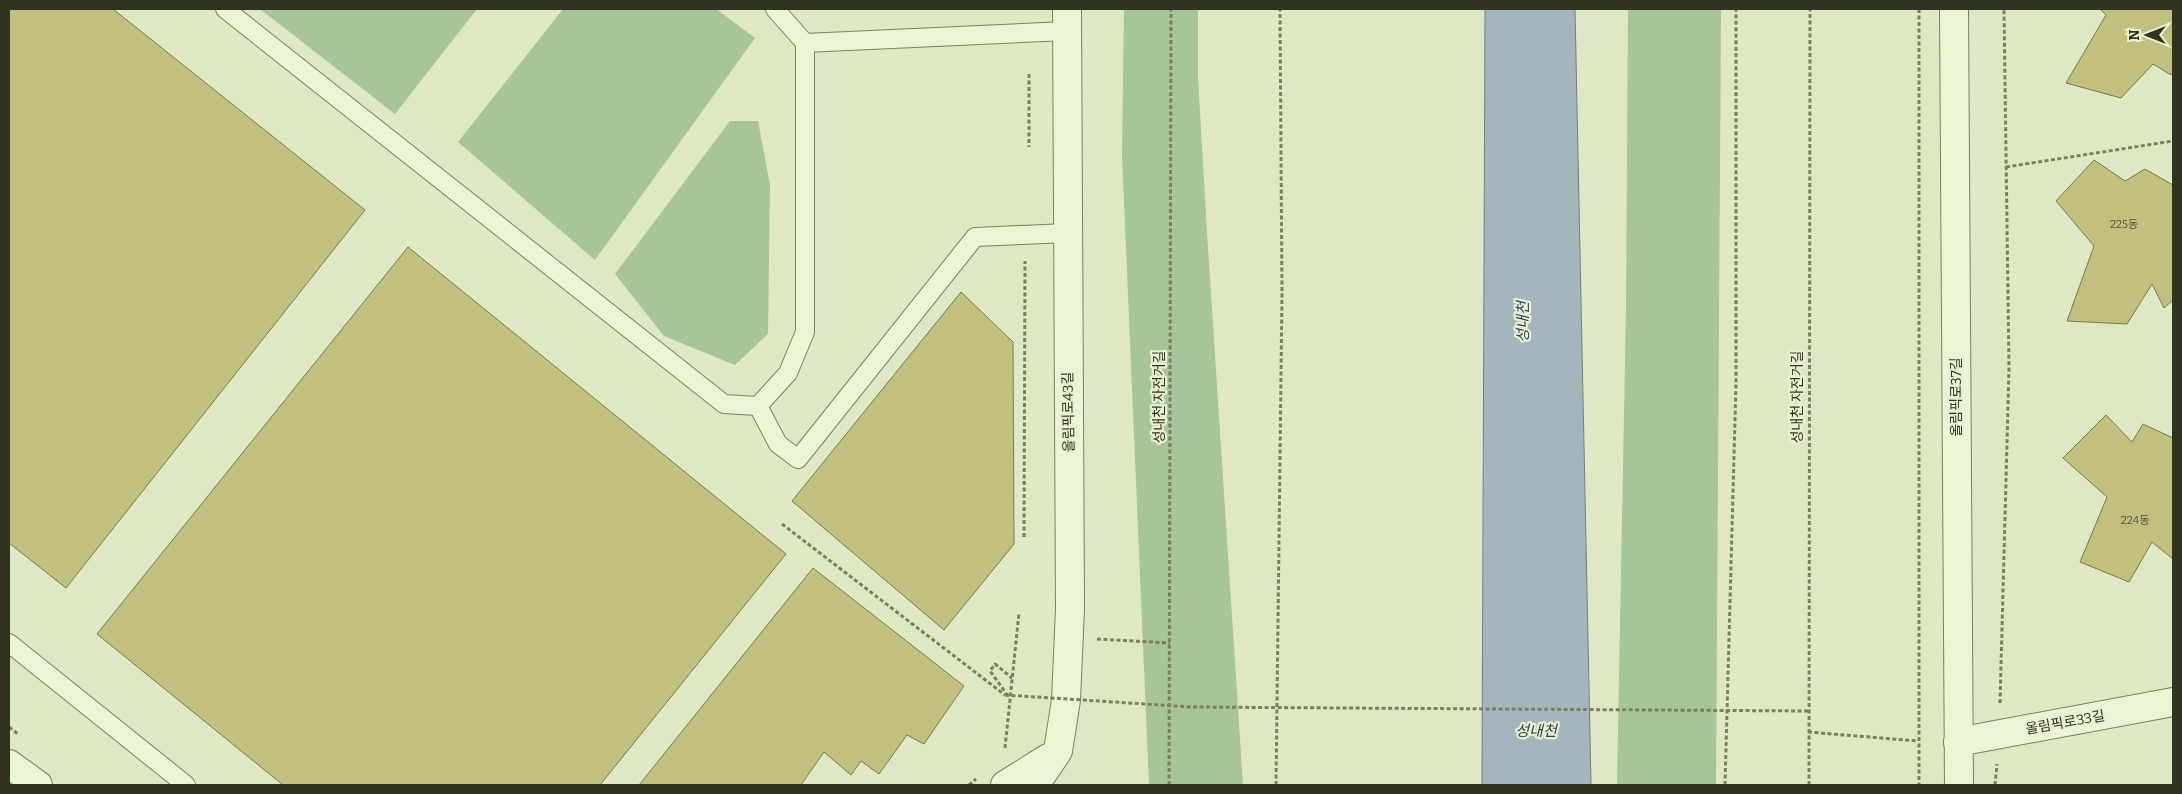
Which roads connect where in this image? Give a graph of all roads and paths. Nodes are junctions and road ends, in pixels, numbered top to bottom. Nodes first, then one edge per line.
1 (225, 9) edge
2 (775, 9) edge
3 (1171, 9) edge
4 (1280, 9) edge
5 (1736, 9) edge
6 (1810, 9) edge
7 (1919, 9) edge
8 (1954, 9) edge
9 (2004, 9) edge
10 (1067, 20) edge
11 (805, 44) junction
12 (1029, 74) dead end
13 (2173, 141) edge
14 (1029, 146) dead end
15 (2006, 167) junction
16 (1067, 233) junction
17 (1026, 260) dead end
18 (758, 406) junction
19 (782, 524) dead end
20 (1024, 537) dead end
21 (1019, 613) dead end
22 (1089, 639) dead end
23 (9, 643) edge
24 (1170, 643) junction
25 (1012, 678) junction
26 (1006, 695) junction
27 (2173, 702) edge
28 (1170, 705) junction
29 (1808, 711) junction
30 (1808, 732) junction
31 (2000, 734) junction
32 (1918, 741) junction
33 (1958, 742) junction
34 (1058, 751) junction
35 (1004, 754) dead end
36 (9, 764) edge
37 (994, 779) edge
38 (38, 785) edge
39 (186, 785) edge
40 (969, 785) edge
41 (1035, 785) edge
42 (1169, 785) edge
43 (1276, 785) edge
44 (1725, 785) edge
45 (1809, 785) edge
46 (1919, 785) edge
47 (1959, 785) edge
48 (1995, 785) edge

1 - 18 lane
2 - 11 lane
3 - 24 path, 성내천 자전거길
4 - 43 path
5 - 44 path
6 - 29 path, 성내천 자전거길
7 - 32 path
8 - 33 street, 올림픽로37길
9 - 15 path
10 - 11 lane
10 - 16 street, 올림픽로43길
11 - 18 lane
12 - 14 path
13 - 15 path
15 - 31 path
16 - 18 lane
16 - 34 street, 올림픽로43길
17 - 20 path
19 - 26 path
21 - 25 path
22 - 24 path
23 - 39 lane
24 - 28 path, 성내천 자전거길
25 - 26 path
25 - 35 path
26 - 28 path, bridge
27 - 31 street, 올림픽로33길
28 - 29 path, bridge
28 - 42 path, 성내천 자전거길
29 - 30 path, 성내천 자전거길
30 - 32 path
30 - 45 path, 성내천 자전거길
31 - 33 street, 올림픽로33길
31 - 48 path
32 - 46 path
33 - 47 street, 올림픽로37길
34 - 37 street
34 - 41 street
36 - 38 street
37 - 40 path

